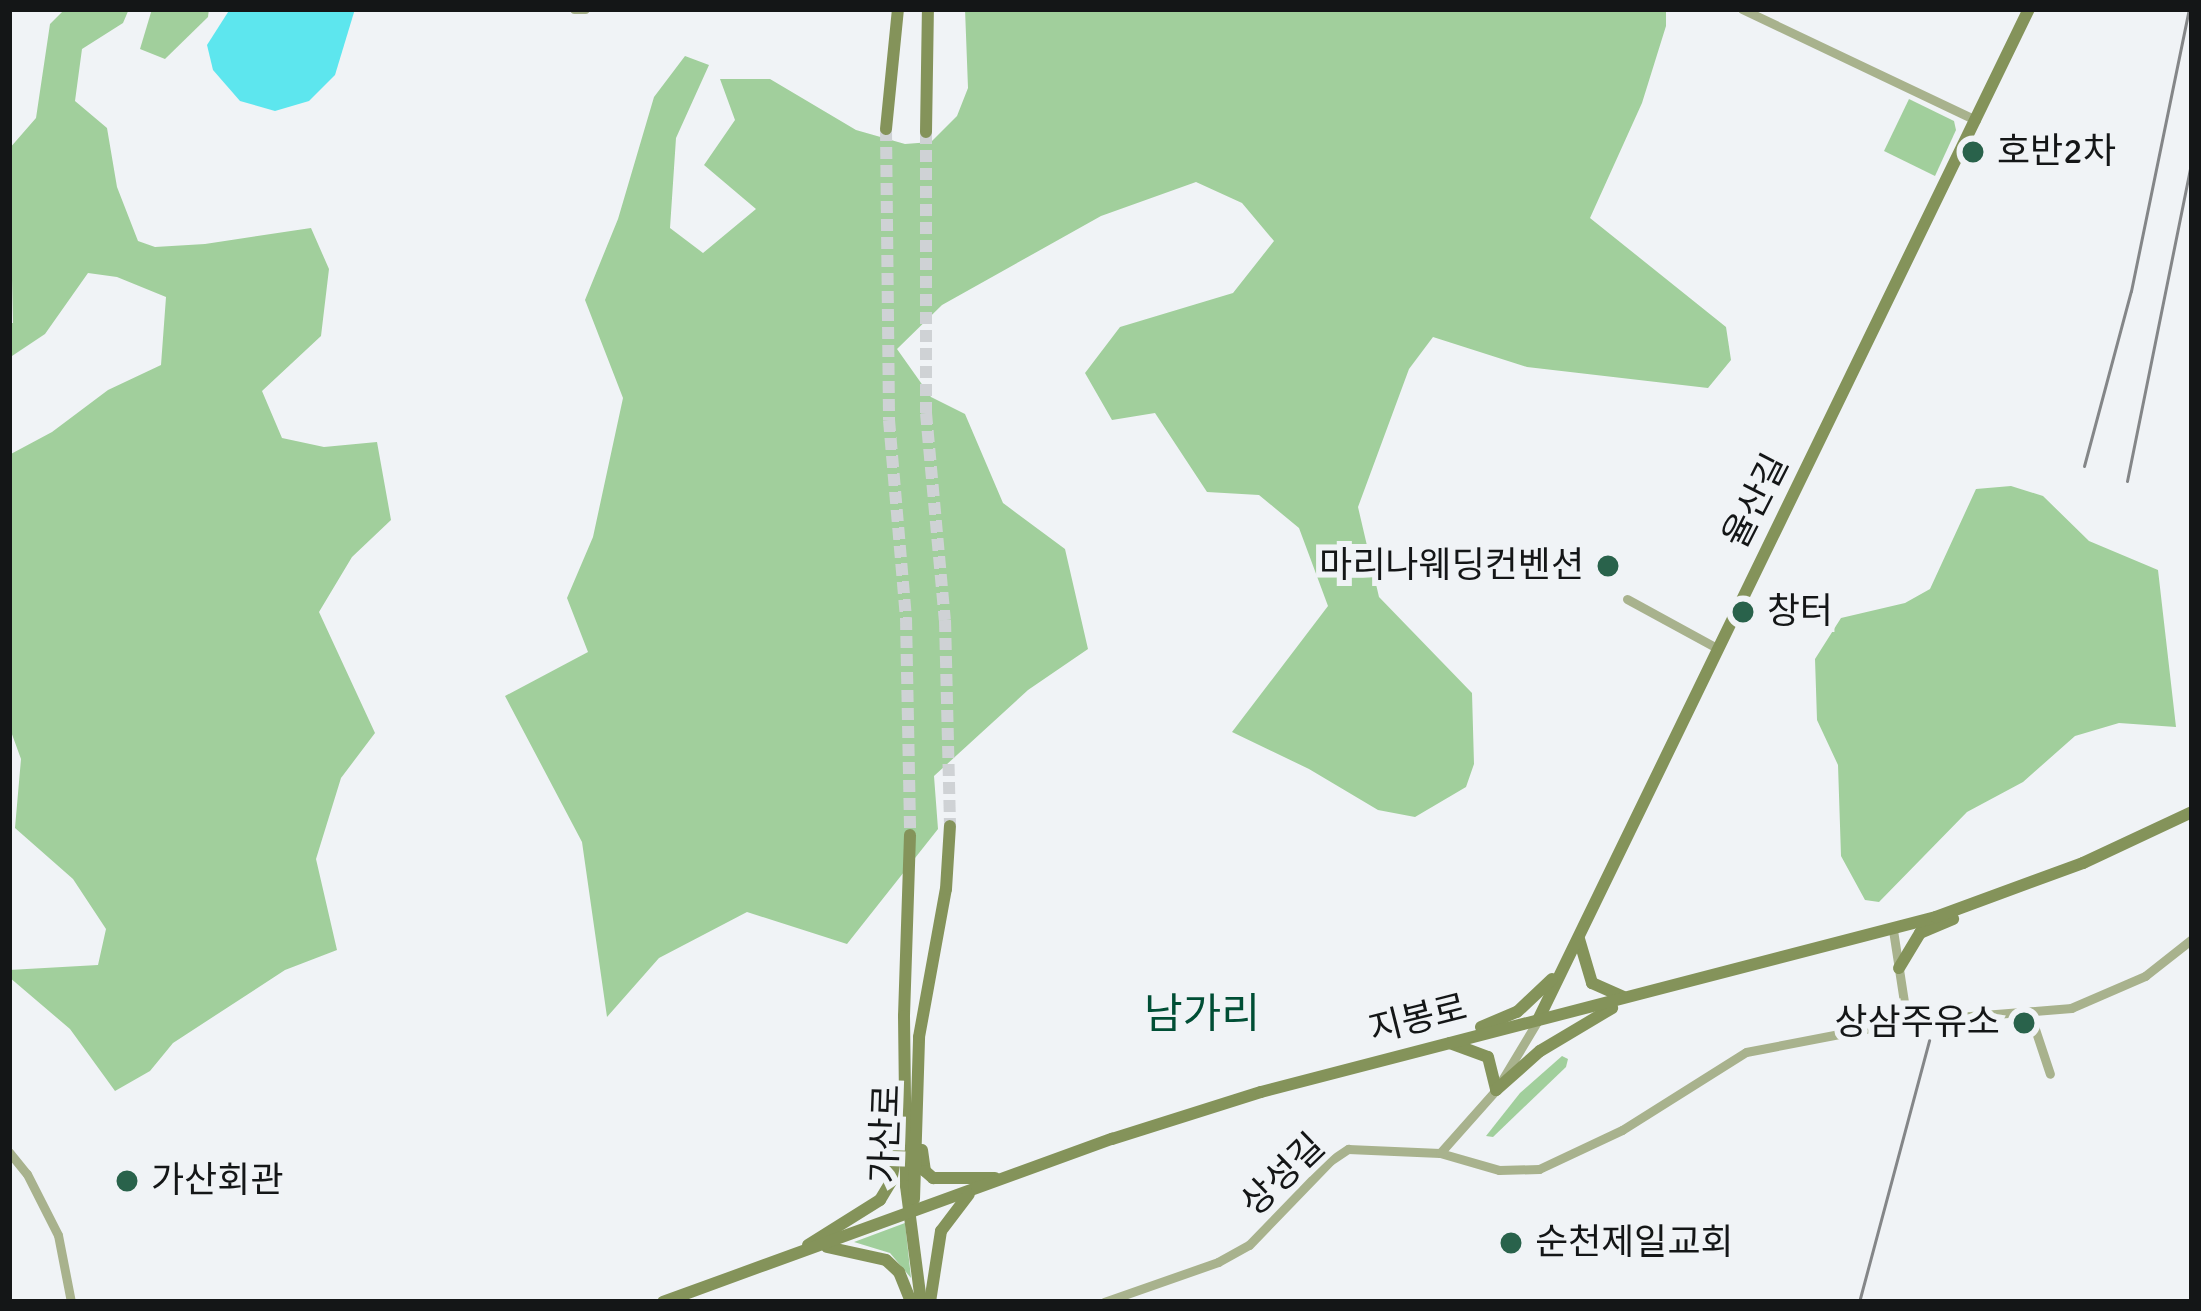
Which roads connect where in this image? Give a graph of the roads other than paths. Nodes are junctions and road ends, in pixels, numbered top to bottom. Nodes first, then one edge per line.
1 (574, 9) edge
2 (585, 9) edge
3 (898, 9) edge
4 (928, 9) edge
5 (1742, 9) edge
6 (2029, 9) edge
7 (1976, 120) junction
8 (886, 129) tunnel mouth
9 (926, 132) tunnel mouth
10 (1627, 599) dead end
11 (1717, 648) junction
12 (2192, 812) edge
13 (950, 826) tunnel mouth
14 (910, 835) tunnel mouth
15 (1982, 902) junction
16 (1893, 930) junction
17 (1579, 938) junction
18 (2192, 939) edge
19 (1899, 968) junction
20 (1628, 999) junction
21 (2030, 1014) junction
22 (1538, 1020) junction
23 (1907, 1021) junction
24 (1445, 1042) junction
25 (2050, 1074) dead end
26 (911, 1088) junction
27 (1496, 1090) junction
28 (9, 1152) edge
29 (1440, 1153) junction
30 (1008, 1178) junction
31 (970, 1192) junction
32 (912, 1213) junction
33 (820, 1246) junction
34 (789, 1257) junction
35 (71, 1302) edge
36 (663, 1302) edge
37 (916, 1302) edge
38 (930, 1302) edge
39 (1104, 1302) edge

1 - 2 street
3 - 8 main road
4 - 9 main road
5 - 7 street
6 - 7 main road, 율산길
7 - 11 main road, 율산길
10 - 11 street
11 - 17 main road, 율산길
12 - 15 main road, 지봉로
13 - 26 main road, 가산로
14 - 26 main road, 가산로
15 - 16 main road, 지봉로
15 - 19 main road
16 - 19 street
16 - 20 main road, 지봉로
17 - 20 main road
17 - 22 main road, 율산길
17 - 24 main road
18 - 21 street, 상성길
19 - 23 street
20 - 22 main road, 지봉로
20 - 27 main road
21 - 23 street, 상성길
21 - 25 street
22 - 24 main road, 지봉로
22 - 27 street
23 - 29 street, 상성길
24 - 27 main road
24 - 30 main road, 지봉로
26 - 30 main road
26 - 32 main road, 가산로
26 - 34 main road
27 - 29 street
28 - 35 street
29 - 39 street, 상성길
30 - 31 main road, 지봉로
31 - 32 main road, 지봉로
31 - 38 main road
32 - 33 main road, 지봉로
32 - 37 main road, 가산로
33 - 34 main road, 지봉로
33 - 37 main road
34 - 36 main road, 지봉로

